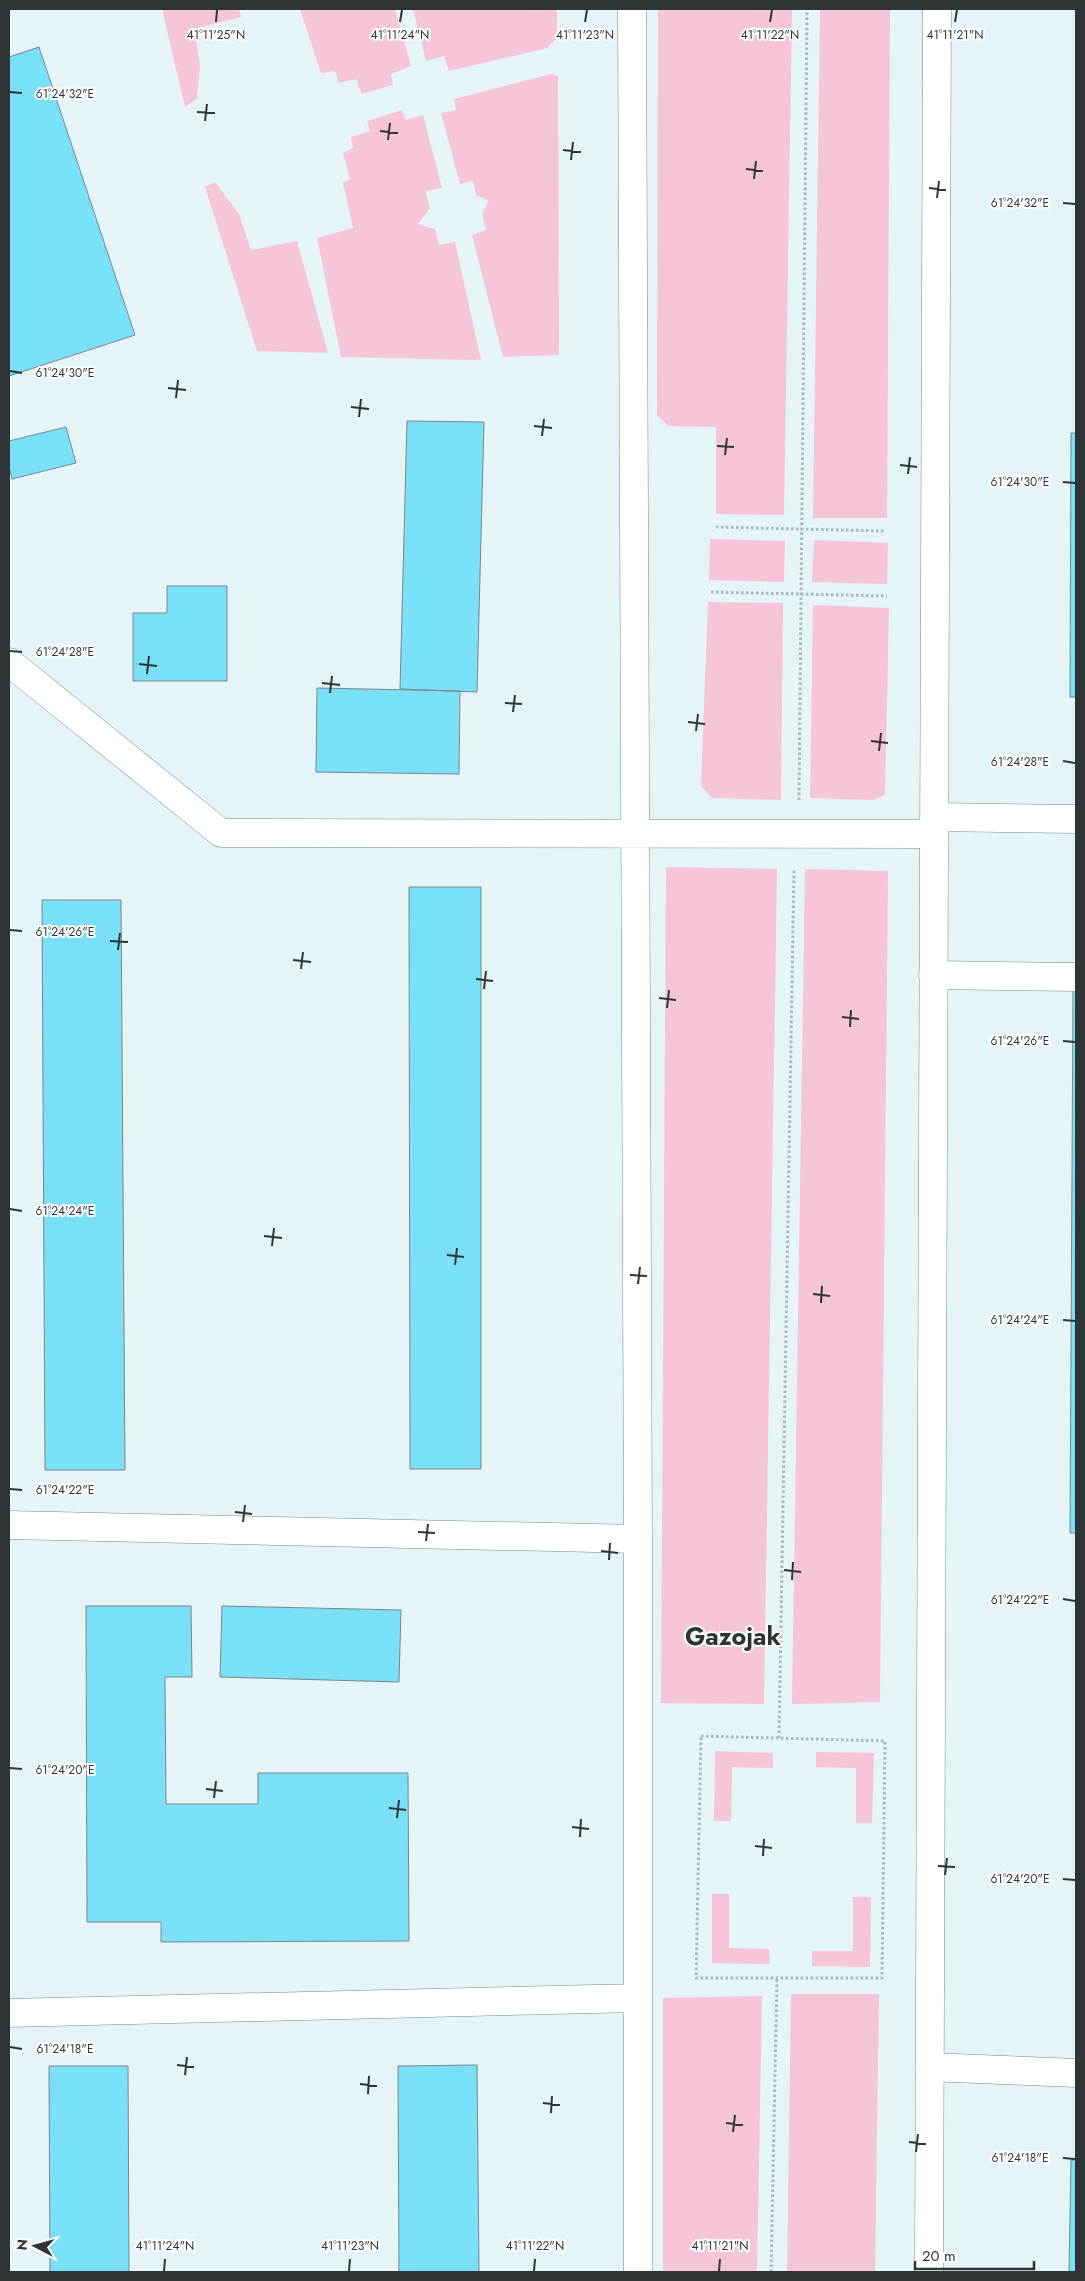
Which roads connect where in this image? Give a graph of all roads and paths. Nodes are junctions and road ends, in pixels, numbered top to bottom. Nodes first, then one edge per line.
1 (632, 9) edge
2 (807, 9) edge
3 (937, 9) edge
4 (716, 527) dead end
5 (801, 530) junction
6 (886, 531) dead end
7 (711, 592) dead end
8 (801, 594) junction
9 (887, 596) dead end
10 (9, 662) edge
11 (799, 806) dead end
12 (1076, 819) edge
13 (934, 825) junction
14 (635, 832) junction
15 (794, 868) dead end
16 (934, 975) junction
17 (1076, 977) edge
18 (9, 1525) edge
19 (638, 1539) junction
20 (779, 1738) junction
21 (777, 1978) junction
22 (638, 1998) junction
23 (9, 2013) edge
24 (930, 2067) junction
25 (1076, 2073) edge
26 (638, 2272) edge
27 (771, 2272) edge
28 (929, 2272) edge

1 - 14 street
2 - 5 path
3 - 13 street
4 - 5 path
5 - 6 path
5 - 8 path
7 - 8 path
8 - 9 path
8 - 11 path
10 - 14 street
12 - 13 street
13 - 14 street
13 - 16 street
14 - 19 street
15 - 20 path
16 - 17 street
16 - 24 street
18 - 19 street
19 - 22 street
20 - 21 path
20 - 21 path
21 - 27 path
22 - 23 street
22 - 26 street
24 - 25 street
24 - 28 street

